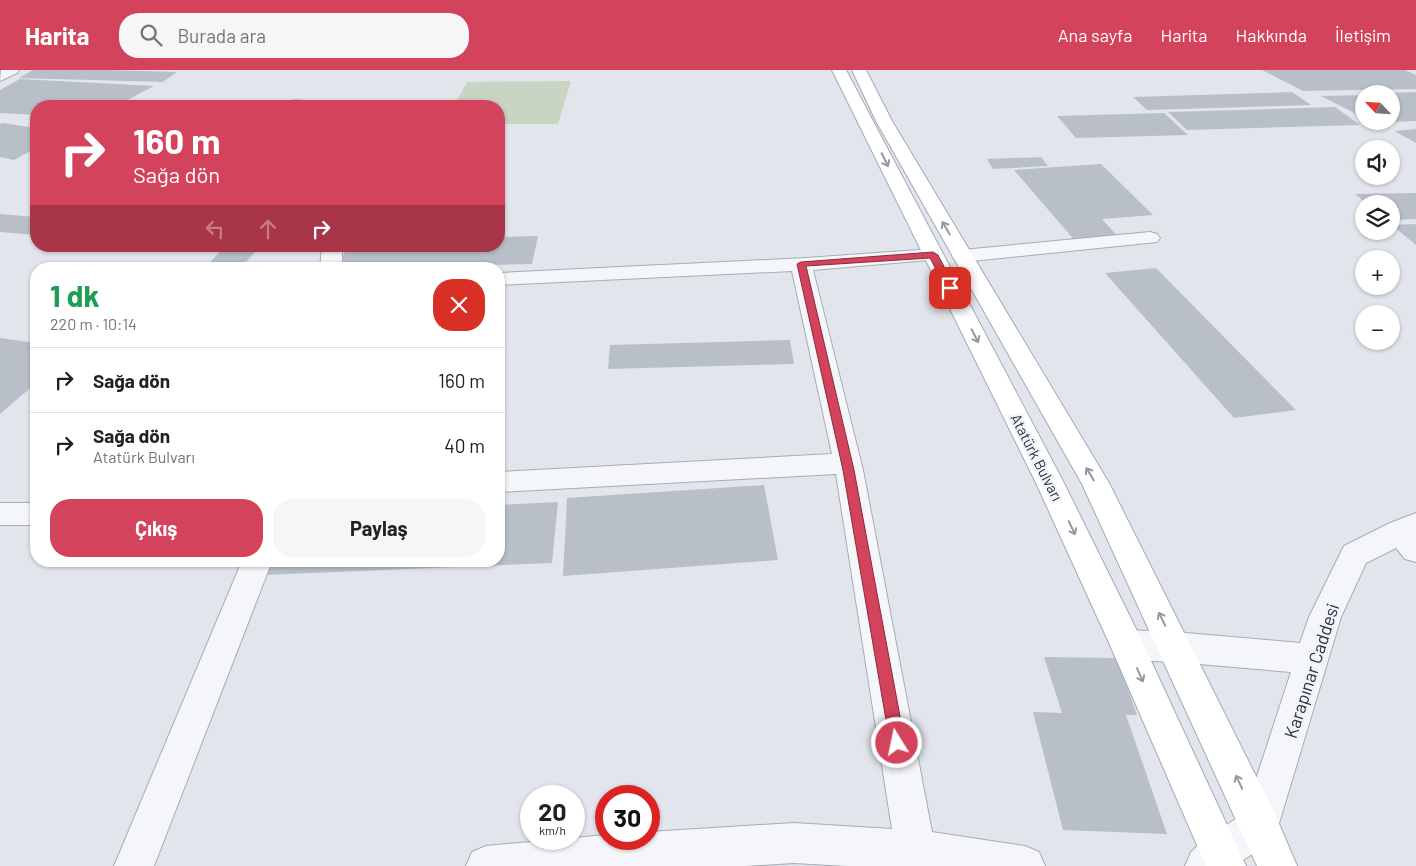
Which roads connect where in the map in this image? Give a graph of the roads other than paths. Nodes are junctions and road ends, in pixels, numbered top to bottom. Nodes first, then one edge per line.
1 (12, 70) edge
2 (839, 70) edge
3 (859, 70) edge
4 (0, 77) edge
5 (1150, 238) dead end
6 (933, 255) junction
7 (962, 256) junction
8 (801, 264) junction
9 (505, 279) edge
10 (847, 463) junction
11 (505, 482) edge
12 (0, 514) edge
13 (30, 514) edge
14 (1411, 535) edge
15 (255, 567) edge
16 (1127, 646) junction
17 (1175, 647) junction
18 (1313, 659) junction
19 (1260, 826) junction
20 (915, 850) junction
21 (1217, 861) edge
22 (134, 866) edge
23 (486, 866) edge
24 (1025, 866) edge
25 (1278, 866) edge

1 - 4 street
2 -> 6 main road, Atatürk Bulvarı
7 -> 3 main road
5 - 7 street
6 - 8 street
6 -> 16 main road, Atatürk Bulvarı
17 -> 7 main road
8 - 9 street
8 - 10 street
10 - 11 street
10 - 20 street
12 - 13 street
14 - 18 street, Karapınar Caddesi
15 - 22 street
16 - 17 street
16 -> 21 main road, Atatürk Bulvarı
17 - 18 street
19 -> 17 main road
18 - 19 street, Karapınar Caddesi
19 - 21 street
19 - 25 main road
20 - 23 street
20 - 24 street

